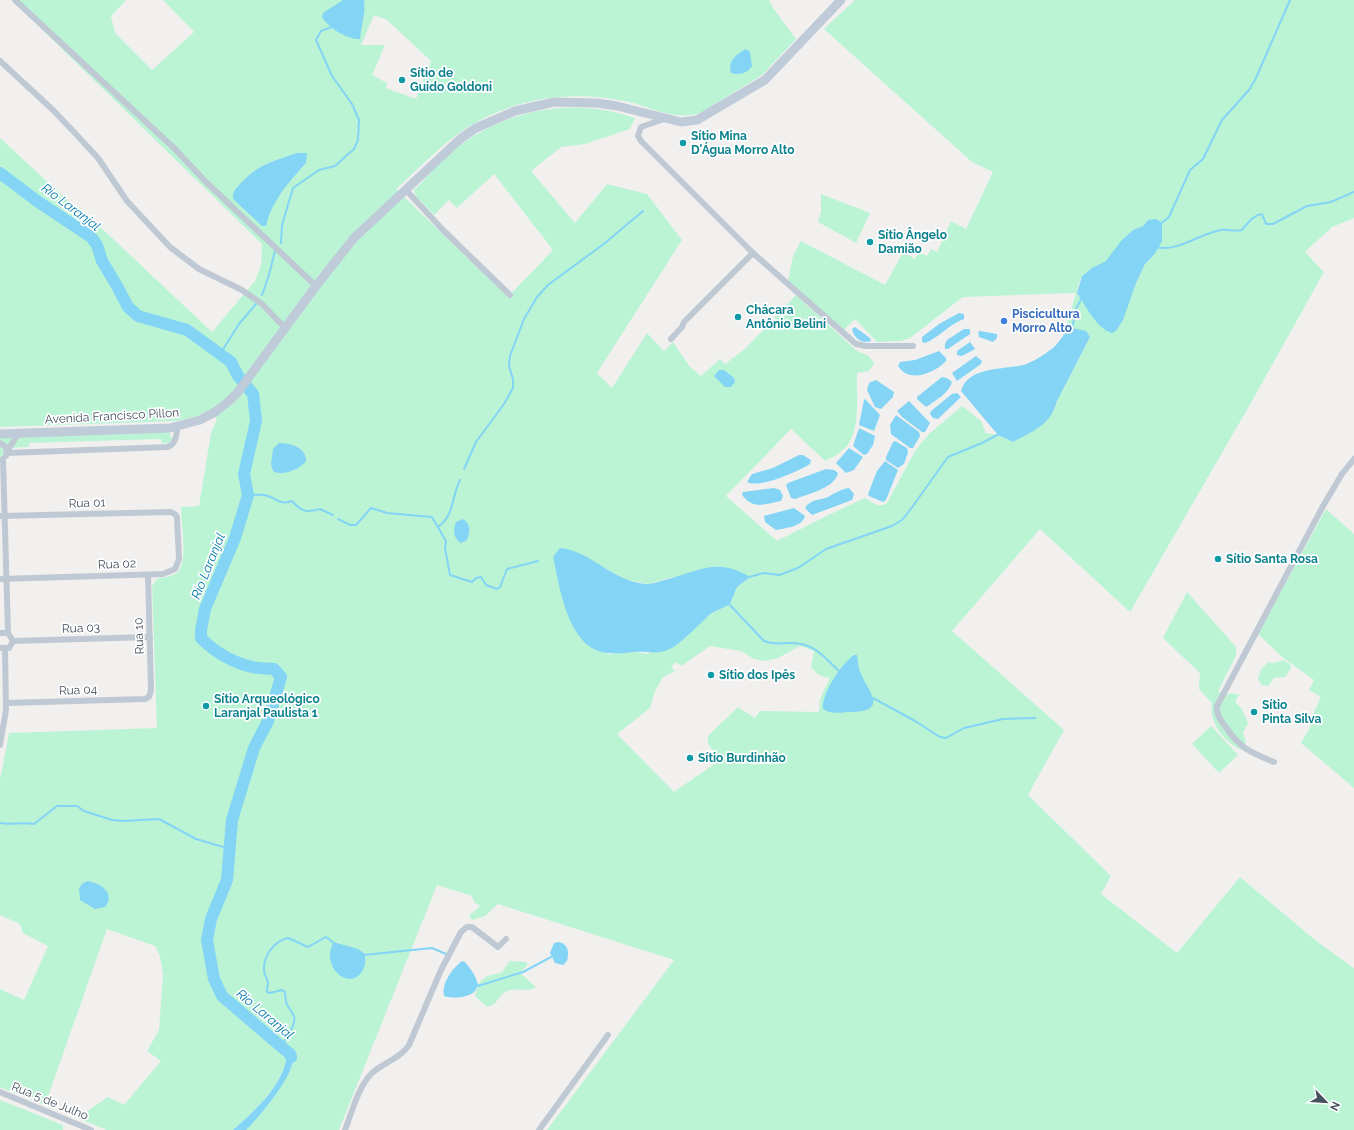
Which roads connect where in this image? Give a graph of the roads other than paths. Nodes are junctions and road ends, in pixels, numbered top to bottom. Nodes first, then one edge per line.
1 (15, 0) edge
2 (841, 0) edge
3 (0, 60) edge
4 (665, 118) junction
5 (405, 189) junction
6 (753, 253) junction
7 (316, 286) junction
8 (510, 295) dead end
9 (285, 328) junction
10 (670, 338) dead end
11 (913, 346) dead end
12 (177, 427) junction
13 (19, 433) junction
14 (0, 434) edge
15 (0, 443) edge
16 (4, 456) edge
17 (1354, 459) edge
18 (174, 512) joint
19 (2, 516) edge
20 (148, 575) junction
21 (7, 578) junction
22 (0, 579) edge
23 (0, 633) edge
24 (8, 633) junction
25 (150, 637) junction
26 (13, 641) junction
27 (2, 649) edge
28 (149, 697) joint
29 (6, 703) junction
30 (0, 745) edge
31 (1274, 762) dead end
32 (506, 939) dead end
33 (608, 1034) dead end
34 (0, 1092) edge
35 (91, 1130) edge
36 (345, 1130) edge
37 (539, 1130) edge

1 - 7 street
2 - 4 main road, Avenida Francisco Pillon
3 - 9 street
4 - 5 main road, Avenida Francisco Pillon
4 - 6 street
5 - 7 main road, Avenida Francisco Pillon
5 - 8 street
6 - 10 street
6 - 11 street
7 - 9 main road, Avenida Francisco Pillon
9 - 12 main road, Avenida Francisco Pillon
12 - 13 main road, Avenida Francisco Pillon
12 - 16 street
13 - 14 main road, Avenida Francisco Pillon
13 - 16 street
15 - 16 street
16 - 19 street
17 - 31 street
18 - 19 street, Rua 01
18 - 20 street, Rua 02
19 - 21 street
20 - 21 street, Rua 02
20 - 25 street, Rua 10
21 - 22 street, Rua 02
21 - 24 street
23 - 24 street
24 - 26 street
25 - 26 street, Rua 03
25 - 28 street, Rua 10
26 - 27 street
27 - 29 street
28 - 29 street, Rua 04
29 - 30 street
32 - 36 street
33 - 37 street
34 - 35 street, Rua 5 de Julho

